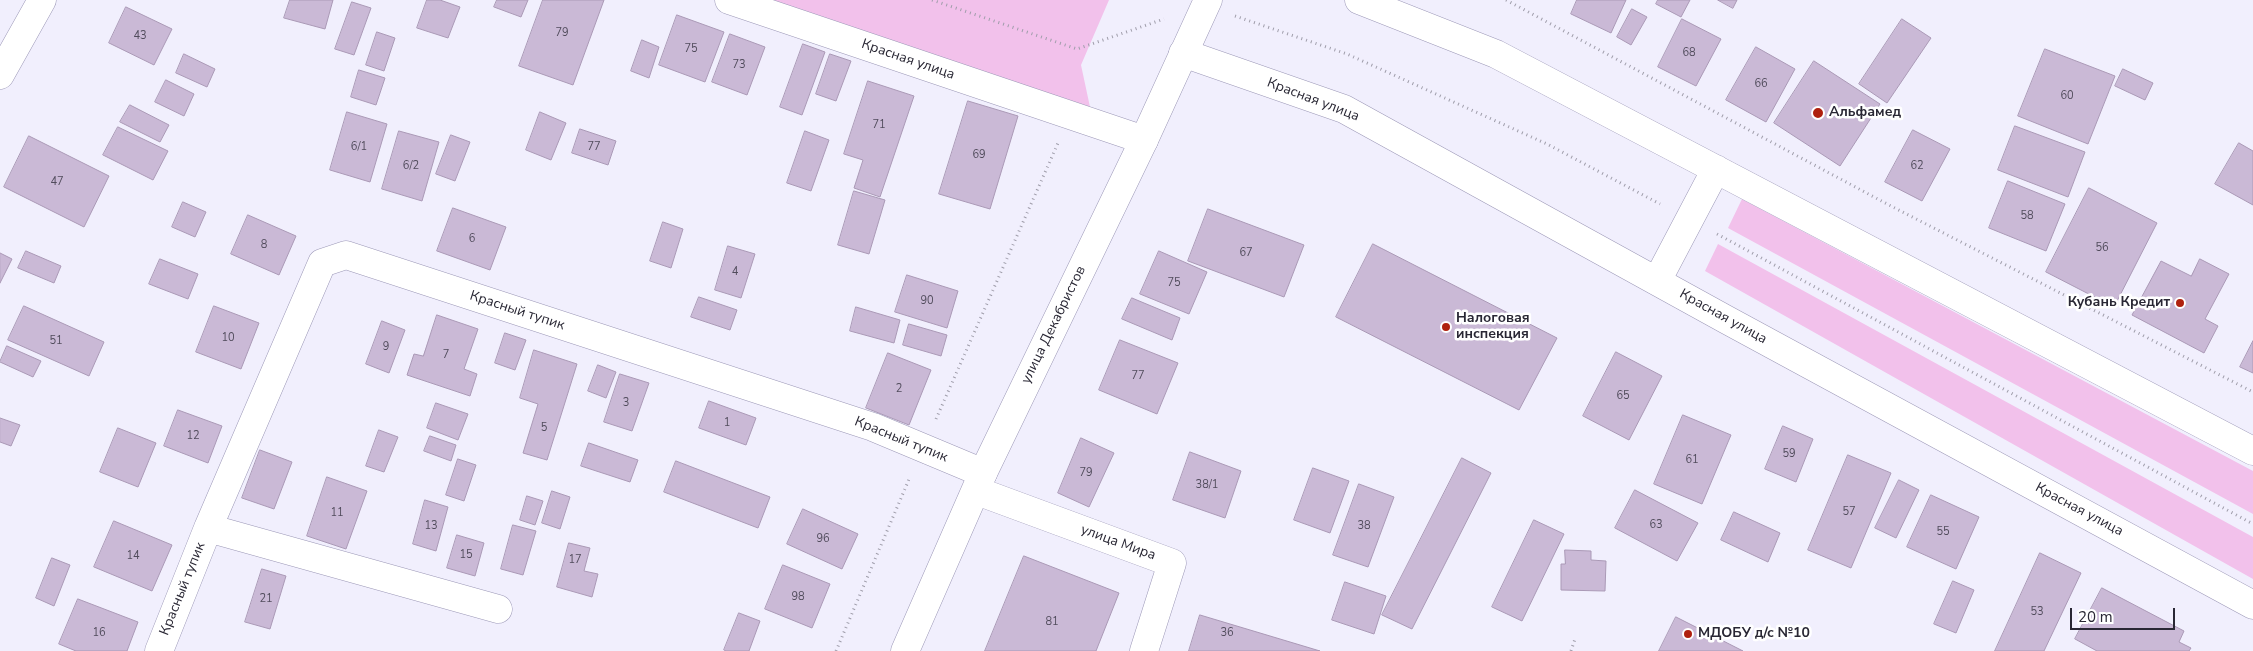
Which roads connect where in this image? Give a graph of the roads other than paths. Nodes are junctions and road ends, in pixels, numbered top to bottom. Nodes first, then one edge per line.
1 (42, 0) edge
2 (730, 0) edge
3 (1359, 0) edge
4 (1206, 3) edge
5 (1183, 52) junction
6 (0, 75) edge
7 (1144, 140) junction
8 (1716, 169) junction
9 (1657, 281) junction
10 (2253, 451) edge
11 (980, 482) junction
12 (208, 528) junction
13 (2253, 604) edge
14 (498, 609) dead end
15 (159, 651) edge
16 (905, 651) edge
17 (1144, 651) edge

1 - 6 street
2 - 7 street, Красная улица
3 - 8 street
4 - 5 street, улица Декабристов
5 - 7 street, улица Декабристов
5 - 9 street, Красная улица
7 - 11 street, улица Декабристов
8 - 9 street
8 - 10 street
9 - 13 street, Красная улица
11 - 12 street, Красный тупик
11 - 16 street, улица Декабристов
11 - 17 street, улица Мира
12 - 14 street, Красный тупик
12 - 15 street, Красный тупик

